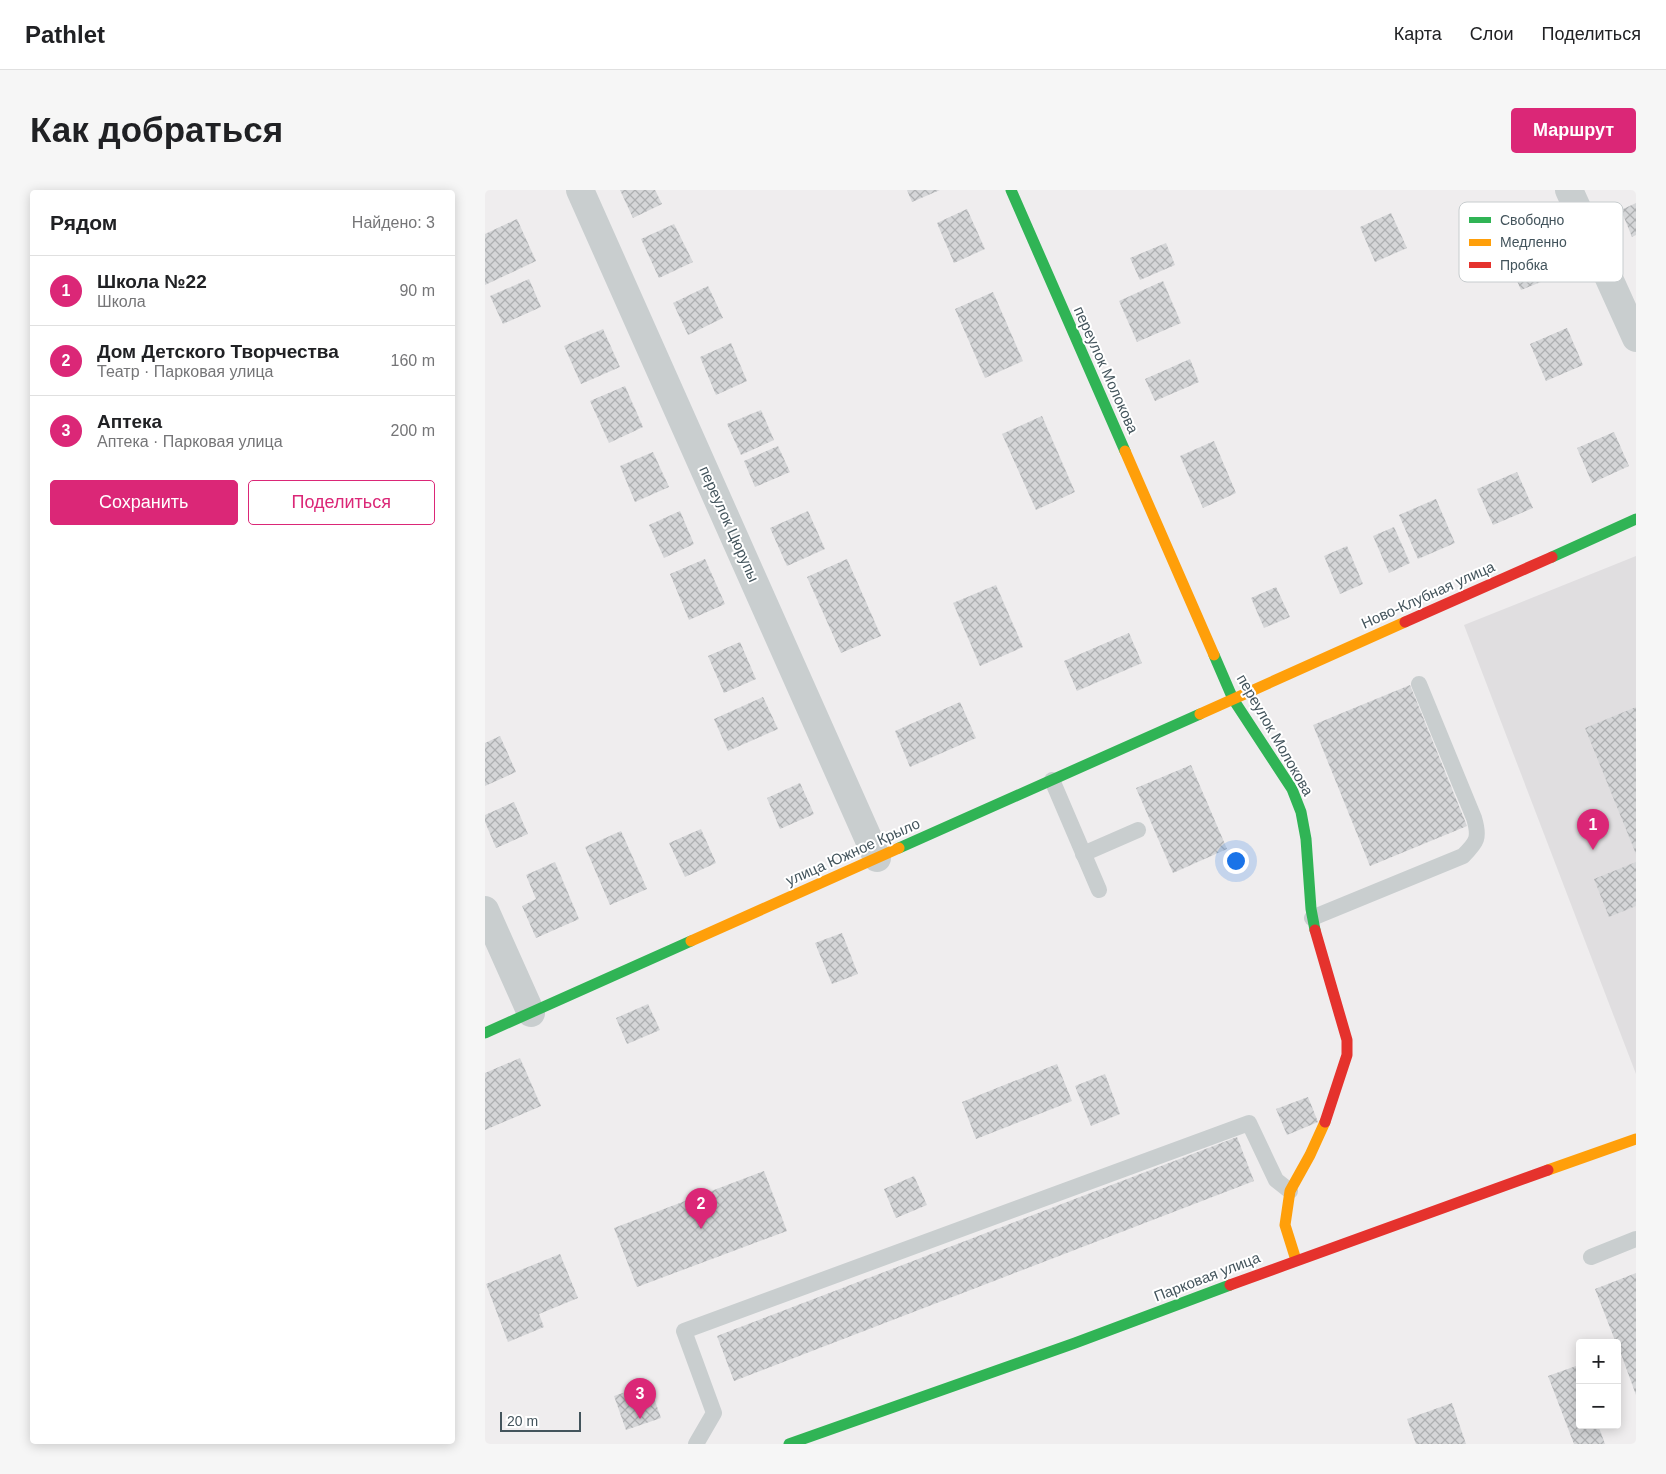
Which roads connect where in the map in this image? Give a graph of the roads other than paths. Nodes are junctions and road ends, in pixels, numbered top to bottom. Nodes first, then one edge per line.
1 (580, 190) edge
2 (1011, 190) edge
3 (1569, 190) edge
4 (1574, 202) edge
5 (1611, 282) edge
6 (1636, 338) edge
7 (1636, 519) edge
8 (1419, 684) dead end
9 (1233, 699) junction
10 (1052, 780) junction
11 (1138, 830) dead end
12 (1083, 854) junction
13 (877, 858) junction
14 (1099, 890) dead end
15 (485, 910) edge
16 (1312, 918) junction
17 (531, 1013) junction
18 (485, 1033) edge
19 (1636, 1139) edge
20 (1290, 1191) junction
21 (1636, 1239) edge
22 (1591, 1257) dead end
23 (1296, 1260) junction
24 (696, 1444) edge
25 (789, 1444) edge

1 - 13 street, переулок Цюрупы
2 - 9 street, переулок Молокова
3 - 4 street
5 - 6 street
7 - 9 street, Ново-Клубная улица
8 - 16 lane
9 - 10 street, улица Южное Крыло
9 - 16 street, переулок Молокова
10 - 12 lane
10 - 13 street, улица Южное Крыло
11 - 12 lane
12 - 14 lane
13 - 17 street, улица Южное Крыло
15 - 17 street
16 - 20 street, переулок Молокова
17 - 18 street, улица Южное Крыло
19 - 23 street, Парковая улица
20 - 23 street, переулок Молокова
20 - 24 lane
21 - 22 lane
23 - 25 street, Парковая улица

